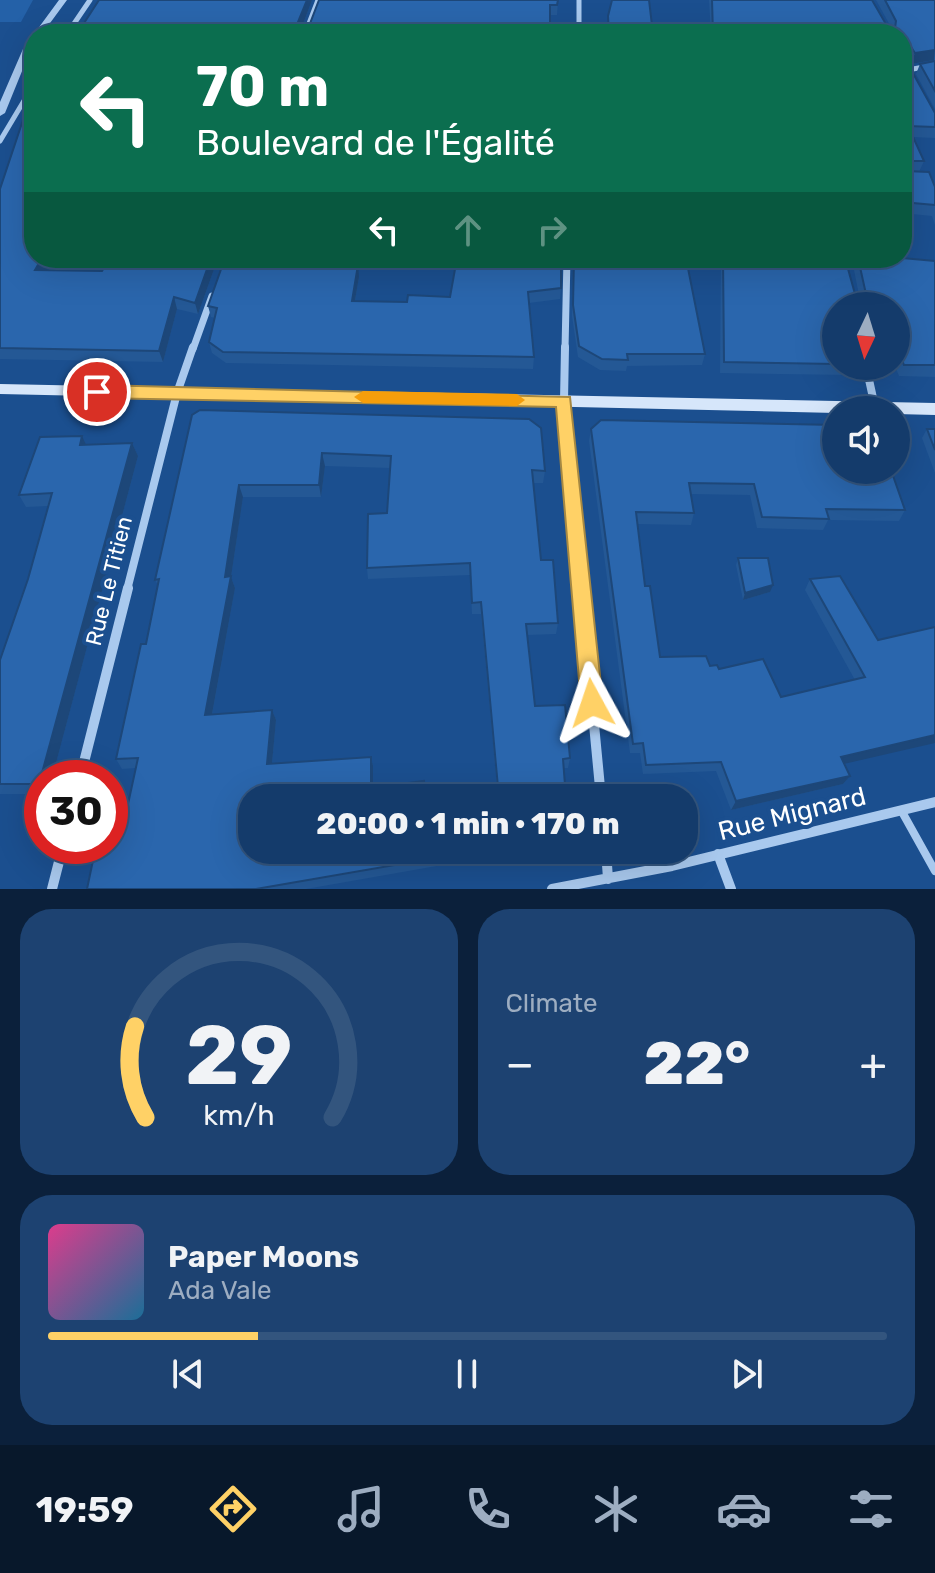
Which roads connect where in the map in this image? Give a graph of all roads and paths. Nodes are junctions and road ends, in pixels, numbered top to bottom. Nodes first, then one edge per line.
1 (63, 0) edge
2 (90, 0) edge
3 (318, 0) edge
4 (579, 0) edge
5 (45, 24) edge
6 (74, 24) edge
7 (309, 24) edge
8 (579, 24) edge
9 (24, 53) edge
10 (24, 56) edge
11 (935, 65) edge
12 (912, 70) edge
13 (912, 80) edge
14 (0, 83) edge
15 (915, 84) edge
16 (24, 101) edge
17 (0, 113) edge
18 (0, 141) edge
19 (567, 268) edge
20 (215, 287) edge
21 (0, 389) edge
22 (177, 393) junction
23 (564, 401) junction
24 (822, 406) edge
25 (910, 408) edge
26 (935, 409) edge
27 (85, 760) edge
28 (600, 784) edge
29 (935, 802) edge
30 (901, 810) junction
31 (718, 854) junction
32 (58, 864) edge
33 (607, 864) edge
34 (935, 871) edge
35 (608, 879) junction
36 (52, 889) edge
37 (552, 889) edge
38 (731, 889) edge

1 - 5 street
2 - 6 street
3 - 7 street
4 - 8 street
9 - 14 street
10 - 17 street
11 - 12 street
13 - 15 street
16 - 18 street
19 - 23 street
20 - 22 street, Rue Le Titien
21 - 22 main road
22 - 23 main road
22 - 27 street, Rue Le Titien
23 - 24 main road
23 - 28 street
25 - 26 main road
29 - 30 street, Rue Mignard
30 - 31 street, Rue Mignard
30 - 34 lane, Rue Mignard
31 - 35 street, Rue Mignard
31 - 38 street
32 - 36 street
33 - 35 street
35 - 37 street, Rue Mignard

